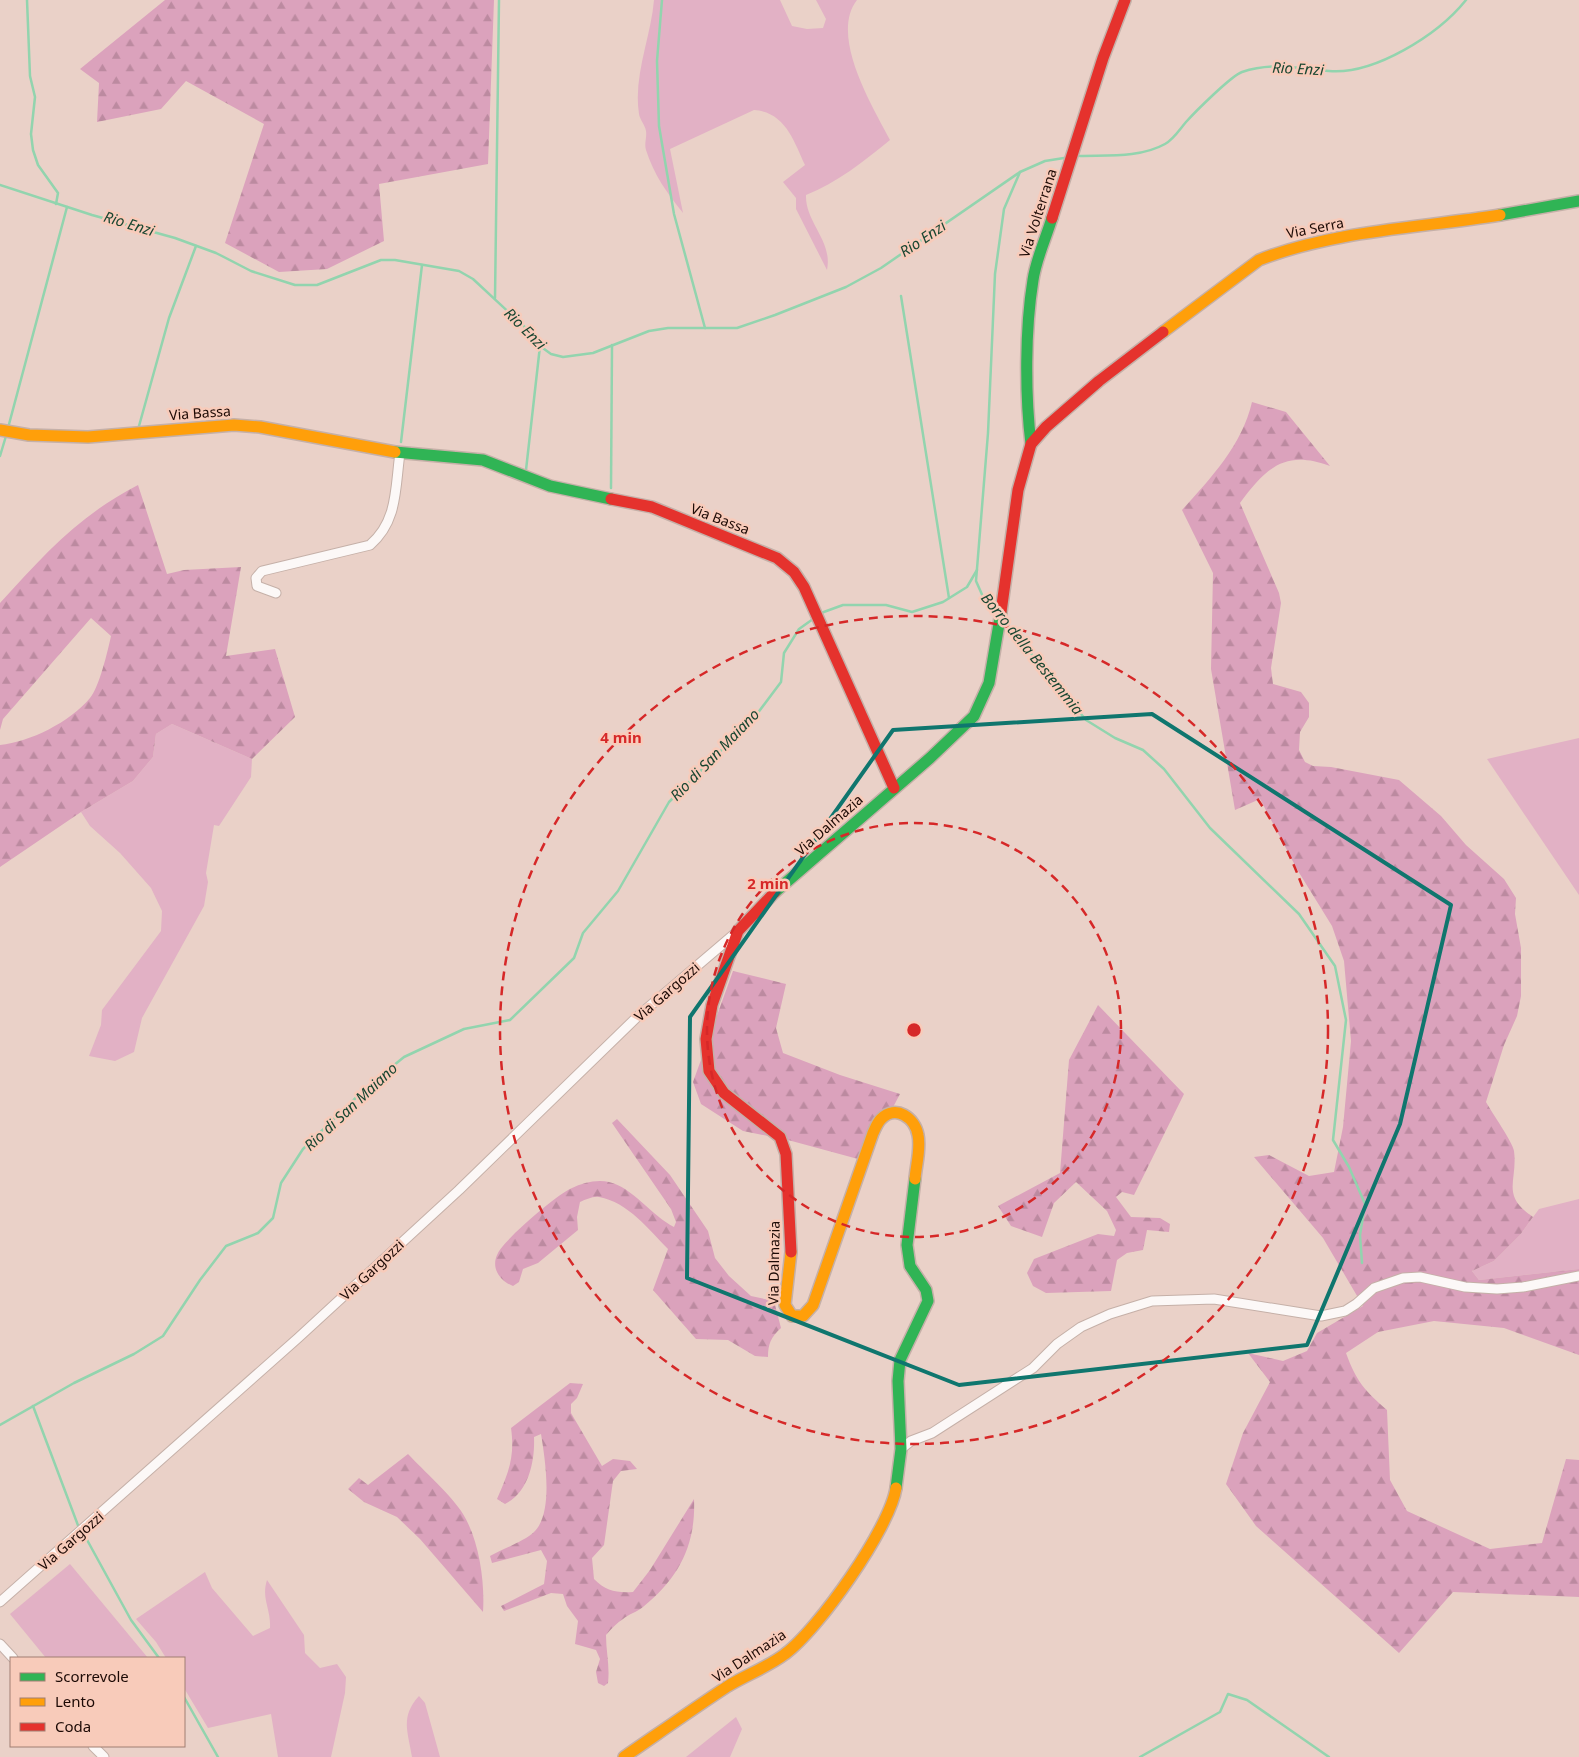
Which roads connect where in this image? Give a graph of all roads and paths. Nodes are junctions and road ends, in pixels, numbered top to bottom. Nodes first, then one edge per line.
1 (1125, 0) edge
2 (1579, 201) edge
3 (5, 431) edge
4 (1031, 444) junction
5 (400, 453) junction
6 (276, 593) dead end
7 (894, 788) junction
8 (738, 931) junction
9 (1579, 1276) edge
10 (901, 1450) junction
11 (0, 1602) edge
12 (0, 1644) edge
13 (12, 1657) edge
14 (94, 1747) edge
15 (104, 1757) edge
16 (624, 1757) edge

1 - 4 main road, Via Volterrana
2 - 4 main road, Via Serra
3 - 5 main road, Via Bassa
4 - 7 main road, Via Dalmazia
5 - 6 street
5 - 7 main road, Via Bassa
7 - 8 main road, Via Dalmazia
8 - 10 main road, Via Dalmazia
8 - 11 street, Via Gargozzi
9 - 10 street
10 - 16 main road, Via Dalmazia
12 - 13 street
14 - 15 street

